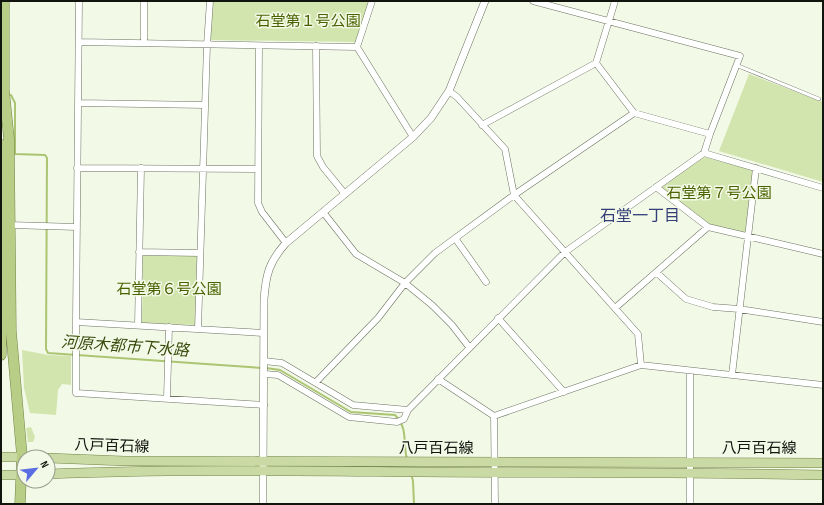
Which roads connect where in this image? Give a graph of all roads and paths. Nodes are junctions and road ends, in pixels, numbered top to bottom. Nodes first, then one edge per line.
1 (4, 1) edge
2 (79, 1) edge
3 (144, 1) edge
4 (210, 1) edge
5 (372, 1) edge
6 (485, 1) edge
7 (533, 1) edge
8 (616, 1) edge
9 (610, 22) junction
10 (79, 42) junction
11 (144, 43) junction
12 (207, 44) junction
13 (259, 46) junction
14 (316, 46) junction
15 (357, 47) junction
16 (596, 63) junction
17 (736, 65) junction
18 (4, 90) junction
19 (448, 91) junction
20 (819, 99) dead end
21 (78, 103) junction
22 (205, 105) junction
23 (634, 113) junction
24 (482, 125) junction
25 (710, 134) junction
26 (413, 137) junction
27 (704, 153) junction
28 (77, 168) junction
29 (141, 168) junction
30 (756, 168) junction
31 (202, 169) junction
32 (258, 169) junction
33 (656, 187) junction
34 (823, 188) edge
35 (345, 194) junction
36 (514, 195) junction
37 (323, 212) junction
38 (10, 225) junction
39 (77, 227) junction
40 (708, 227) junction
41 (748, 237) junction
42 (455, 238) junction
43 (286, 243) junction
44 (139, 252) junction
45 (565, 252) junction
46 (200, 253) junction
47 (823, 254) edge
48 (657, 273) junction
49 (486, 282) dead end
50 (405, 283) junction
51 (615, 308) junction
52 (740, 309) junction
53 (498, 318) junction
54 (76, 322) junction
55 (823, 322) edge
56 (138, 325) junction
57 (169, 327) junction
58 (198, 329) junction
59 (263, 333) junction
60 (469, 347) junction
61 (1, 355) edge
62 (264, 361) junction
63 (641, 365) junction
64 (690, 371) junction
65 (264, 374) junction
66 (732, 375) junction
67 (438, 379) junction
68 (316, 382) junction
69 (823, 384) edge
70 (564, 392) junction
71 (167, 398) junction
72 (264, 405) junction
73 (408, 410) junction
74 (494, 416) junction
75 (21, 449) edge
76 (16, 456) edge
77 (1, 457) edge
78 (56, 458) edge
79 (263, 462) junction
80 (495, 462) junction
81 (690, 462) junction
82 (823, 463) edge
83 (263, 471) junction
84 (495, 472) junction
85 (690, 472) junction
86 (56, 474) edge
87 (1, 475) edge
88 (823, 475) edge
89 (16, 476) edge
90 (22, 489) edge
91 (20, 504) edge
92 (263, 504) edge
93 (494, 504) edge
94 (690, 504) edge

1 - 18 highway
2 - 10 street
3 - 11 street
4 - 12 street
5 - 15 street
6 - 19 street
7 - 9 street
8 - 9 street
9 - 16 street
9 - 17 street
10 - 11 street
10 - 21 street
11 - 12 street
12 - 13 street
12 - 22 street
13 - 14 street
13 - 32 street
14 - 15 street
14 - 35 street
15 - 26 street
16 - 23 street
16 - 24 street
17 - 20 lane
17 - 25 street
18 - 38 highway
18 - 61 highway
19 - 24 street
19 - 26 street
21 - 22 street
21 - 28 street
22 - 31 street
23 - 25 street
23 - 36 street
24 - 36 street
25 - 27 street
26 - 35 street
27 - 30 street
27 - 33 street
28 - 29 street
28 - 39 street
29 - 31 street
29 - 44 street
30 - 34 street
30 - 41 street
31 - 32 street
31 - 46 street
32 - 43 street
33 - 40 street
33 - 45 street
35 - 37 street
36 - 42 street
36 - 45 street
37 - 43 street
37 - 50 street
38 - 39 street
38 - 75 highway
39 - 54 street
40 - 41 street
40 - 48 street
41 - 47 street
41 - 52 street
42 - 49 street
42 - 50 street
43 - 59 street
44 - 46 street
44 - 56 street
45 - 51 street
45 - 53 street
46 - 58 street
48 - 51 street
48 - 52 street
50 - 60 street
50 - 68 street
51 - 63 street
52 - 55 street
52 - 66 street
53 - 60 street
53 - 70 street
54 - 56 street
54 - 71 street
56 - 57 street
57 - 58 street
57 - 71 street
58 - 59 street
59 - 62 street
60 - 67 street
62 - 65 street
62 - 68 street
63 - 64 street
63 - 70 street
64 - 66 street
64 - 81 street
65 - 72 street
65 - 73 street
66 - 69 street
67 - 73 street
67 - 74 street
68 - 73 street
70 - 74 street
71 - 72 street
72 - 79 street
74 - 80 street
76 - 77 main road
78 - 79 main road, 八戸百石線
79 - 80 main road, 八戸百石線
79 - 83 street
80 - 81 main road, 八戸百石線
80 - 84 street
81 - 82 main road, 八戸百石線
81 - 85 street
83 - 84 main road, 八戸百石線
83 - 86 main road, 八戸百石線
83 - 92 street
84 - 85 main road, 八戸百石線
84 - 93 street
85 - 88 main road, 八戸百石線
85 - 94 street
87 - 89 main road
90 - 91 highway

